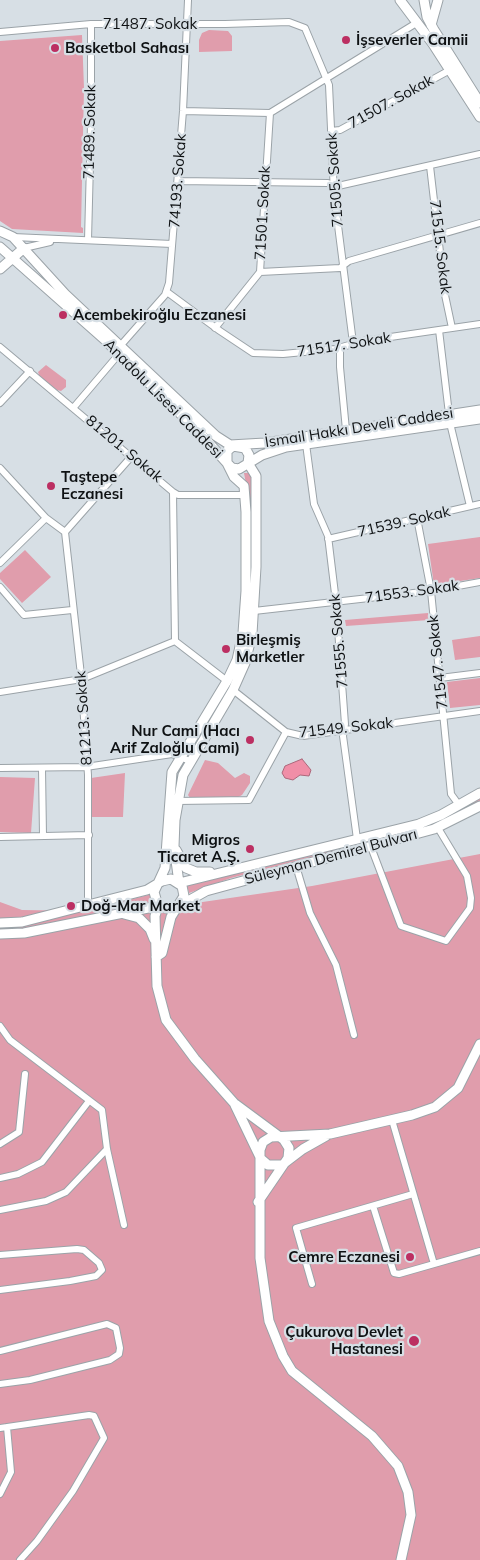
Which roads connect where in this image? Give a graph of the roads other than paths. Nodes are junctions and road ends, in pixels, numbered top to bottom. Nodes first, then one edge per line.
1 (188, 0) edge
2 (400, 0) edge
3 (424, 0) edge
4 (438, 0) edge
5 (418, 22) junction
6 (91, 24) junction
7 (300, 24) joint
8 (187, 25) junction
9 (431, 25) junction
10 (0, 32) edge
11 (450, 70) junction
12 (327, 79) junction
13 (480, 102) edge
14 (183, 111) junction
15 (270, 113) junction
16 (480, 117) edge
17 (331, 131) junction
18 (480, 154) edge
19 (430, 166) junction
20 (178, 181) junction
21 (265, 183) junction
22 (334, 185) junction
23 (480, 223) edge
24 (0, 231) edge
25 (439, 236) junction
26 (13, 237) junction
27 (56, 240) junction
28 (88, 240) junction
29 (172, 244) junction
30 (0, 245) edge
31 (24, 248) junction
32 (13, 257) junction
33 (343, 265) junction
34 (0, 269) edge
35 (260, 272) junction
36 (167, 292) junction
37 (480, 324) edge
38 (215, 328) junction
39 (452, 328) junction
40 (439, 330) junction
41 (353, 343) junction
42 (0, 347) edge
43 (340, 348) junction
44 (120, 350) junction
45 (30, 371) junction
46 (0, 403) edge
47 (74, 407) junction
48 (480, 410) edge
49 (450, 419) junction
50 (480, 419) edge
51 (346, 430) junction
52 (306, 444) junction
53 (238, 445) junction
54 (132, 456) junction
55 (227, 463) junction
56 (248, 463) junction
57 (0, 468) edge
58 (173, 492) junction
59 (245, 495) junction
60 (480, 504) edge
61 (470, 506) junction
62 (46, 518) junction
63 (417, 518) junction
64 (65, 532) junction
65 (328, 539) junction
66 (0, 563) edge
67 (480, 582) edge
68 (0, 587) edge
69 (431, 591) junction
70 (336, 602) junction
71 (72, 610) junction
72 (254, 611) junction
73 (175, 641) junction
74 (480, 673) edge
75 (440, 678) junction
76 (82, 679) junction
77 (227, 681) junction
78 (233, 690) junction
79 (0, 692) edge
80 (480, 711) edge
81 (444, 716) junction
82 (346, 730) junction
83 (286, 732) junction
84 (181, 757) junction
85 (190, 761) junction
86 (0, 768) edge
87 (42, 768) junction
88 (86, 768) junction
89 (480, 793) edge
90 (177, 801) junction
91 (459, 805) junction
92 (480, 806) edge
93 (438, 828) junction
94 (89, 835) junction
95 (43, 836) junction
96 (0, 837) edge
97 (357, 839) junction
98 (174, 846) junction
99 (371, 847) junction
100 (296, 866) junction
101 (221, 872) junction
102 (159, 883) junction
103 (179, 883) junction
104 (88, 905) junction
105 (181, 905) junction
106 (158, 906) junction
107 (122, 913) junction
108 (0, 923) edge
109 (0, 934) edge
110 (156, 944) junction
111 (156, 957) junction
112 (0, 1026) edge
113 (354, 1034) dead end
114 (480, 1044) edge
115 (25, 1074) dead end
116 (89, 1101) junction
117 (234, 1103) junction
118 (392, 1120) junction
119 (330, 1134) junction
120 (280, 1138) junction
121 (0, 1144) edge
122 (108, 1149) junction
123 (260, 1154) junction
124 (286, 1162) junction
125 (0, 1178) edge
126 (414, 1194) junction
127 (258, 1202) junction
128 (373, 1206) junction
129 (0, 1210) edge
130 (124, 1225) dead end
131 (480, 1251) edge
132 (0, 1255) edge
133 (434, 1264) junction
134 (312, 1284) dead end
135 (0, 1290) edge
136 (0, 1351) edge
137 (0, 1384) edge
138 (3, 1428) edge
139 (0, 1494) edge
140 (20, 1560) edge
141 (401, 1560) edge

1 - 8 street, 74193. Sokak
2 - 5 main road
3 - 9 main road
4 - 9 main road
5 - 11 main road
5 - 12 street
6 - 8 street, 71487. Sokak
6 - 10 street, 71487. Sokak
6 - 28 street, 71489. Sokak
7 - 8 street, 71487. Sokak
7 - 12 street, 71505. Sokak
8 - 14 street, 74193. Sokak
9 - 13 main road
11 - 16 main road
11 - 17 street, 71507. Sokak
12 - 15 street
12 - 17 street, 71505. Sokak
14 - 15 street
14 - 20 street, 74193. Sokak
15 - 21 street, 71501. Sokak
17 - 22 street, 71505. Sokak
18 - 19 street
19 - 22 street
19 - 25 street, 71515. Sokak
20 - 21 street
20 - 29 street, 74193. Sokak
21 - 22 street
21 - 35 street, 71501. Sokak
22 - 33 street, 71505. Sokak
23 - 25 street
24 - 26 main road
25 - 33 street
25 - 39 street, 71515. Sokak
26 - 27 street
26 - 30 main road
26 - 31 main road, Anadolu Lisesi Caddesi
27 - 28 street
27 - 31 street
28 - 29 street
29 - 36 street, 74193. Sokak
30 - 32 main road, Anadolu Lisesi Caddesi
31 - 32 main road
31 - 44 main road, Anadolu Lisesi Caddesi
32 - 34 main road
32 - 44 main road, Anadolu Lisesi Caddesi
33 - 35 street
33 - 41 street, 71505. Sokak
35 - 38 street, 71501. Sokak
36 - 38 street, 71517. Sokak
36 - 44 street
37 - 39 street, 71517. Sokak
38 - 43 street, 71517. Sokak
39 - 40 street, 71517. Sokak
40 - 41 street, 71517. Sokak
40 - 49 street
41 - 43 street, 71517. Sokak
42 - 45 street, 81201. Sokak
43 - 51 street
44 - 47 street
44 - 53 main road, Anadolu Lisesi Caddesi
44 - 55 main road, Anadolu Lisesi Caddesi
45 - 46 street
45 - 47 street, 81201. Sokak
47 - 54 street, 81201. Sokak
48 - 49 main road, İsmail Hakkı Develi Caddesi
49 - 50 main road, İsmail Hakkı Develi Caddesi
49 - 51 main road, İsmail Hakkı Develi Caddesi
49 - 52 main road, İsmail Hakkı Develi Caddesi
49 - 61 street
51 - 53 main road, İsmail Hakkı Develi Caddesi
52 - 56 main road, İsmail Hakkı Develi Caddesi
52 - 65 street, 71555. Sokak
53 - 55 main road
53 - 56 main road
54 - 58 street, 81201. Sokak
54 - 64 street
55 - 56 main road
55 - 59 main road, Anadolu Lisesi Caddesi
56 - 72 main road
57 - 62 street
58 - 59 street
58 - 73 street, 81201. Sokak
59 - 77 main road
60 - 61 street, 71539. Sokak
61 - 63 street, 71539. Sokak
62 - 64 street
62 - 66 street
63 - 65 street, 71539. Sokak
63 - 69 street, 71547. Sokak
64 - 71 street, 81213. Sokak
65 - 70 street, 71555. Sokak
67 - 69 street, 71553. Sokak
68 - 71 street
69 - 70 street, 71553. Sokak
69 - 75 street, 71547. Sokak
70 - 72 street, 71553. Sokak
70 - 82 street, 71555. Sokak
71 - 76 street, 81213. Sokak
72 - 78 main road
73 - 76 street
73 - 77 street
74 - 75 street
75 - 81 street, 71547. Sokak
76 - 79 street
76 - 88 street, 81213. Sokak
77 - 84 main road
78 - 83 street, 71549. Sokak
78 - 85 main road
80 - 81 street, 71549. Sokak
81 - 82 street, 71549. Sokak
81 - 91 street, 71547. Sokak
82 - 83 street, 71549. Sokak
82 - 97 street, 71555. Sokak
83 - 90 street
84 - 85 street
84 - 88 street
84 - 102 main road
85 - 90 main road
86 - 87 street
87 - 88 street
87 - 95 street
88 - 94 street, 81213. Sokak
89 - 91 main road, Süleyman Demirel Bulvarı
90 - 98 main road
91 - 97 main road, Süleyman Demirel Bulvarı
92 - 93 main road, Süleyman Demirel Bulvarı
93 - 99 main road, Süleyman Demirel Bulvarı
93 - 99 street
94 - 95 street
94 - 104 street, 81213. Sokak
95 - 96 street
97 - 101 main road, Süleyman Demirel Bulvarı
98 - 101 main road
98 - 103 main road
99 - 100 main road, Süleyman Demirel Bulvarı
100 - 105 main road, Süleyman Demirel Bulvarı
100 - 113 street
101 - 103 main road
102 - 103 main road
102 - 104 main road
102 - 106 main road
103 - 105 main road
104 - 108 main road
105 - 106 main road
105 - 111 main road
106 - 107 main road
106 - 110 main road
107 - 109 main road
107 - 110 main road
110 - 111 main road
111 - 117 main road
112 - 116 street
114 - 118 main road
115 - 121 street
116 - 122 street
116 - 125 street
117 - 120 main road
117 - 123 main road
118 - 119 main road
118 - 126 street
119 - 120 main road
119 - 124 main road
120 - 123 main road
120 - 124 main road
122 - 129 street
122 - 130 street
123 - 124 main road
123 - 127 main road
124 - 127 main road
126 - 128 street
126 - 133 street
127 - 141 main road
128 - 133 street
128 - 134 street
131 - 133 street
132 - 135 street
136 - 137 street
138 - 139 street
138 - 140 street

